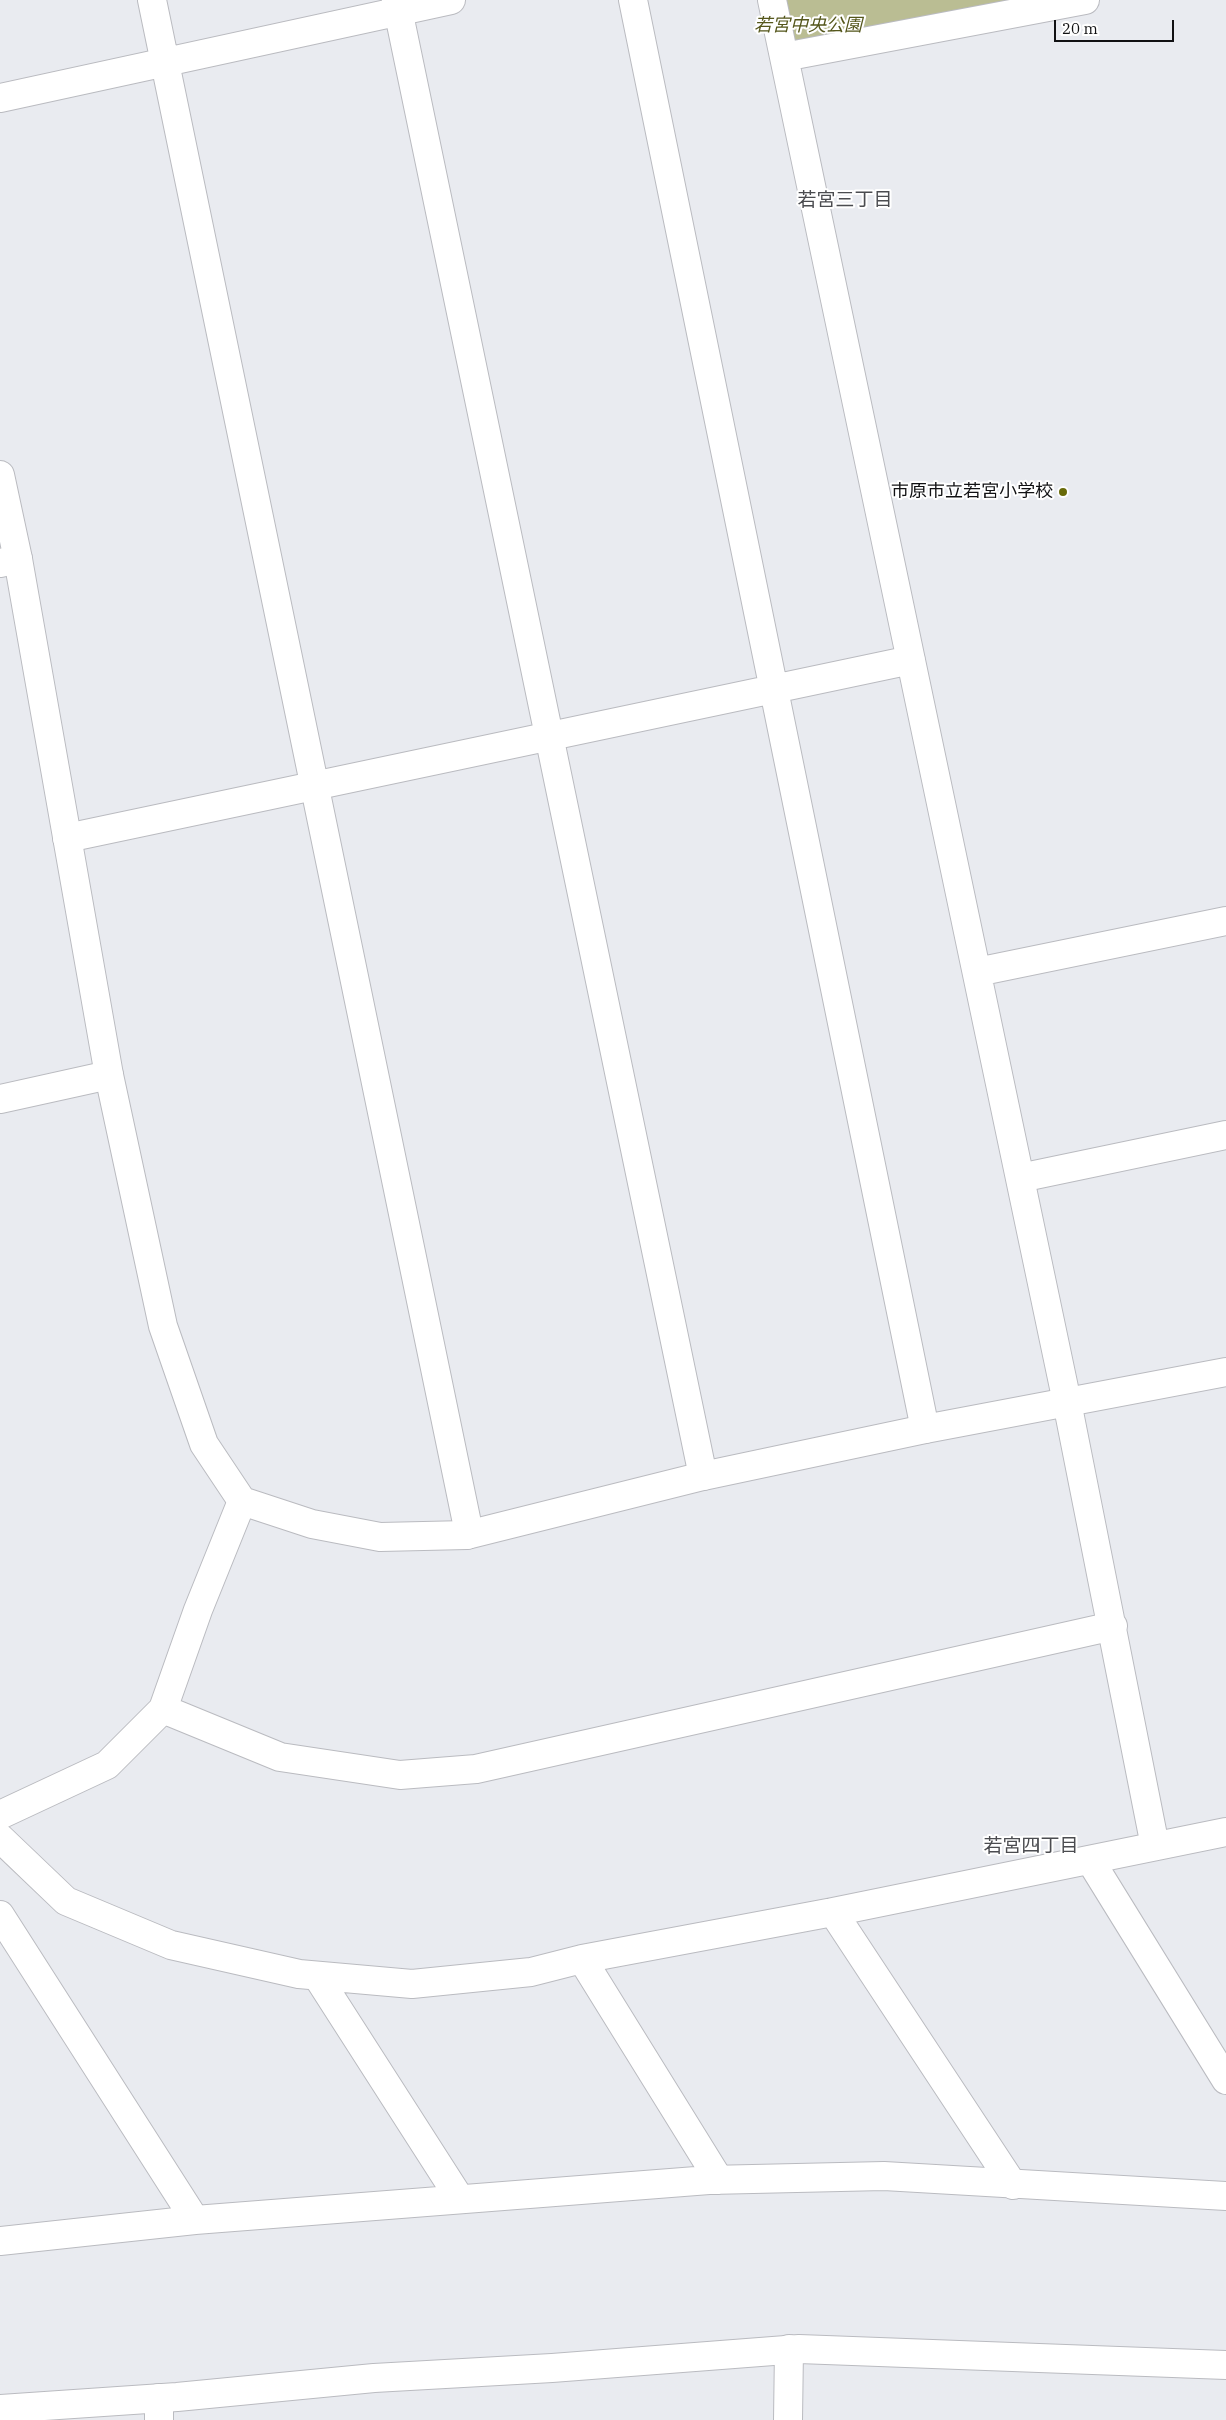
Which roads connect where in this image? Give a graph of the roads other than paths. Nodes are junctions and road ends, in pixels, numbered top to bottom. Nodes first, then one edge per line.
1 (152, 0) edge
2 (451, 0) edge
3 (633, 0) edge
4 (772, 0) edge
5 (1085, 0) edge
6 (398, 6) edge
7 (784, 57) junction
8 (165, 62) junction
9 (0, 98) edge
10 (0, 475) edge
11 (9, 561) edge
12 (911, 660) junction
13 (773, 690) junction
14 (550, 736) junction
15 (314, 786) junction
16 (67, 838) junction
17 (1226, 921) edge
18 (977, 972) junction
19 (109, 1075) junction
20 (0, 1099) edge
21 (1226, 1135) edge
22 (1020, 1178) junction
23 (1226, 1372) edge
24 (1067, 1402) junction
25 (925, 1429) junction
26 (704, 1476) junction
27 (242, 1500) junction
28 (467, 1535) junction
29 (1113, 1626) junction
30 (163, 1709) junction
31 (1, 1815) edge
32 (1226, 1832) edge
33 (1155, 1846) junction
34 (1090, 1860) junction
35 (833, 1912) junction
36 (0, 1915) edge
37 (582, 1959) junction
38 (317, 1976) junction
39 (1226, 2080) edge
40 (719, 2180) junction
41 (1013, 2185) junction
42 (1226, 2196) edge
43 (460, 2199) junction
44 (195, 2220) junction
45 (0, 2241) edge
46 (789, 2350) junction
47 (1226, 2365) edge
48 (0, 2409) edge
49 (159, 2409) edge
50 (788, 2420) edge

1 - 8 street
2 - 6 street
3 - 13 street
4 - 7 street
5 - 7 street
6 - 8 street
6 - 14 street
7 - 12 street
8 - 9 street
8 - 15 street
10 - 11 street
11 - 16 street
12 - 13 street
12 - 18 street
13 - 14 street
13 - 25 street
14 - 15 street
14 - 26 street
15 - 16 street
15 - 28 street
16 - 19 street
17 - 18 street
18 - 22 street
19 - 20 street
19 - 27 street
21 - 22 street
22 - 24 street
23 - 24 street
24 - 25 street
24 - 29 street
25 - 26 street
26 - 28 street
27 - 28 street
27 - 30 street
29 - 30 street
29 - 33 street
30 - 31 street
31 - 38 street
32 - 33 street
33 - 34 street
34 - 35 street
34 - 39 street
35 - 37 street
35 - 41 street
36 - 44 street
37 - 38 street
37 - 40 street
38 - 43 street
40 - 41 street
40 - 43 street
41 - 42 street
43 - 44 street
44 - 45 street
46 - 47 street
46 - 49 street
46 - 50 street
48 - 49 street

